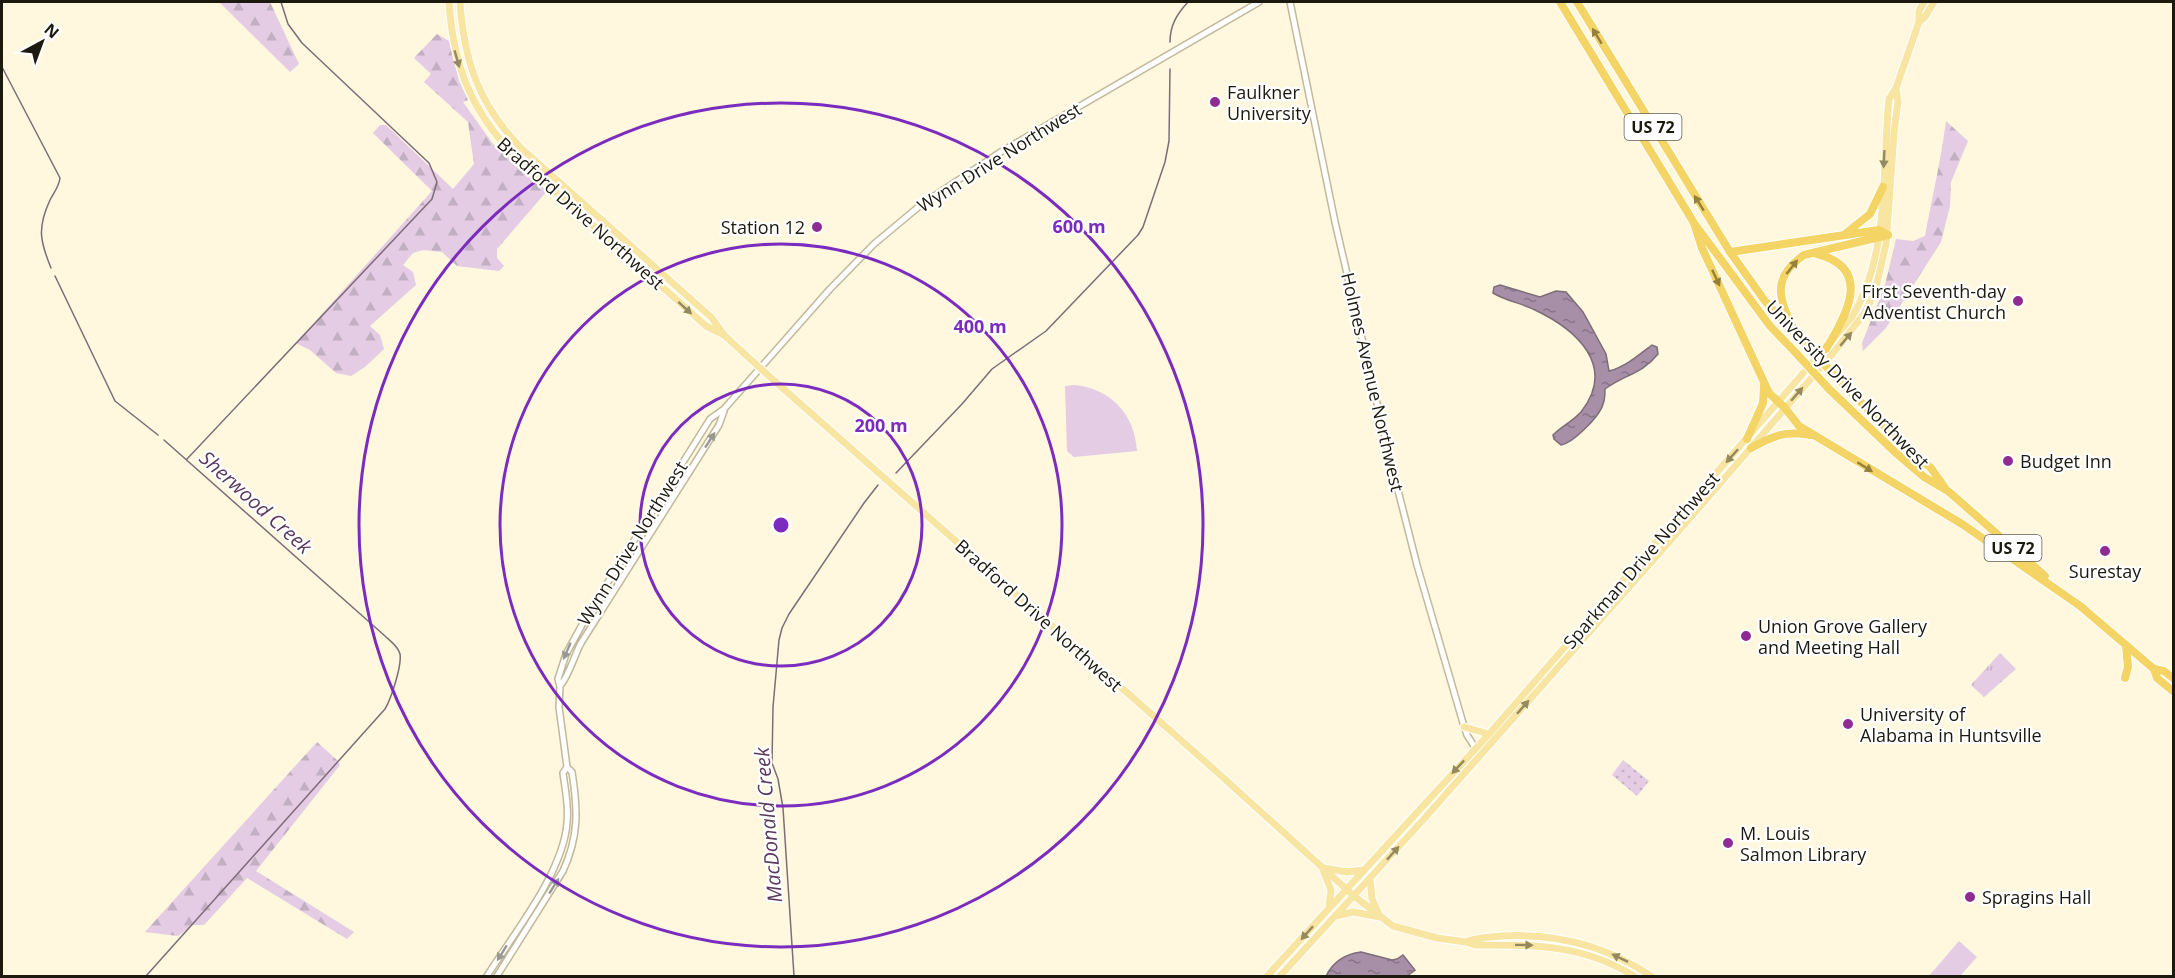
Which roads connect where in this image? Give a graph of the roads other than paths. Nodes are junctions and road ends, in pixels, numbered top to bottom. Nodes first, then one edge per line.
1 (449, 2) edge
2 (460, 2) edge
3 (1259, 2) edge
4 (1290, 2) edge
5 (1560, 2) edge
6 (1577, 2) edge
7 (1924, 2) edge
8 (1934, 2) edge
9 (1919, 22) junction
10 (1896, 88) junction
11 (1883, 187) junction
12 (1694, 223) junction
13 (1844, 235) junction
14 (1879, 235) junction
15 (1888, 235) junction
16 (1730, 252) junction
17 (1815, 253) junction
18 (724, 335) junction
19 (1800, 339) junction
20 (1826, 349) junction
21 (760, 368) junction
22 (1764, 383) junction
23 (1781, 405) junction
24 (724, 409) junction
25 (1857, 418) junction
26 (1815, 436) junction
27 (1747, 439) junction
28 (1751, 448) junction
29 (1913, 453) junction
30 (1948, 491) junction
31 (2083, 608) junction
32 (2127, 645) junction
33 (2154, 669) junction
34 (2125, 678) dead end
35 (2174, 679) edge
36 (560, 686) junction
37 (2174, 692) edge
38 (1464, 728) junction
39 (1489, 734) junction
40 (1478, 751) junction
41 (567, 767) junction
42 (1322, 868) junction
43 (1364, 870) junction
44 (1370, 879) junction
45 (1347, 890) junction
46 (1354, 896) junction
47 (1329, 908) junction
48 (1336, 917) junction
49 (1380, 917) junction
50 (1463, 941) junction
51 (487, 976) edge
52 (497, 976) edge
53 (1267, 976) edge
54 (1280, 976) edge
55 (1634, 976) edge
56 (1651, 976) edge

1 -> 18 main road, Bradford Drive Northwest
2 - 18 main road, Bradford Drive Northwest
3 - 21 street, Wynn Drive Northwest
4 - 38 street, Holmes Avenue Northwest
5 - 12 highway, University Drive Northwest / US 72
16 -> 6 highway, University Drive Northwest / US 72
7 - 9 main road, Sparkman Drive Northwest
8 - 9 main road, Sparkman Drive Northwest
9 - 10 main road, Sparkman Drive Northwest
10 -> 11 main road, Sparkman Drive Northwest
10 - 15 main road, Sparkman Drive Northwest
11 - 13 highway
11 - 14 main road, Sparkman Drive Northwest
12 -> 22 highway
12 - 25 highway, University Drive Northwest / US 72, bridge
13 - 14 highway
13 - 16 highway
14 - 15 highway
14 - 17 highway
14 - 20 main road, Sparkman Drive Northwest
23 -> 15 main road, Sparkman Drive Northwest
16 - 19 highway, University Drive Northwest / US 72
19 -> 17 highway
17 - 20 highway
18 - 21 main road, Bradford Drive Northwest
19 - 29 highway, University Drive Northwest / US 72, bridge
20 - 23 main road, Sparkman Drive Northwest
21 - 24 street, Wynn Drive Northwest
21 - 42 main road, Bradford Drive Northwest
22 - 23 highway
22 - 27 highway
23 - 26 highway
23 - 27 main road, Sparkman Drive Northwest
23 - 28 main road, Sparkman Drive Northwest
36 -> 24 street, Wynn Drive Northwest
24 -> 36 street, Wynn Drive Northwest
25 - 29 highway, US 72
25 - 30 highway, University Drive Northwest / US 72
26 - 28 highway
26 -> 31 highway
27 -> 39 main road, Sparkman Drive Northwest
40 -> 28 main road, Sparkman Drive Northwest
29 - 30 highway, University Drive Northwest / US 72
30 - 31 highway, University Drive Northwest / US 72
31 - 32 highway, University Drive Northwest / US 72
32 - 33 highway, University Drive Northwest / US 72
32 - 34 highway
33 - 35 highway, University Drive Northwest / US 72
33 - 37 highway, University Drive Northwest / US 72
36 - 41 street, Wynn Drive Northwest
38 - 39 main road
38 - 40 street, Holmes Avenue Northwest
39 - 40 main road, Sparkman Drive Northwest
40 -> 43 main road, Sparkman Drive Northwest
44 -> 40 main road, Sparkman Drive Northwest
41 -> 51 street, Wynn Drive Northwest
52 -> 41 street, Wynn Drive Northwest
42 - 43 main road
42 - 45 main road, Bradford Drive Northwest
42 - 47 main road
43 - 45 main road, Sparkman Drive Northwest
44 - 46 main road, Sparkman Drive Northwest
44 - 49 main road
45 - 46 main road, Bradford Drive Northwest
45 - 47 main road, Sparkman Drive Northwest
46 - 48 main road, Sparkman Drive Northwest
46 - 49 main road
47 -> 53 main road, Sparkman Drive Northwest
48 - 49 main road
48 - 54 main road, Sparkman Drive Northwest
49 - 50 main road
50 -> 55 main road
56 -> 50 main road

